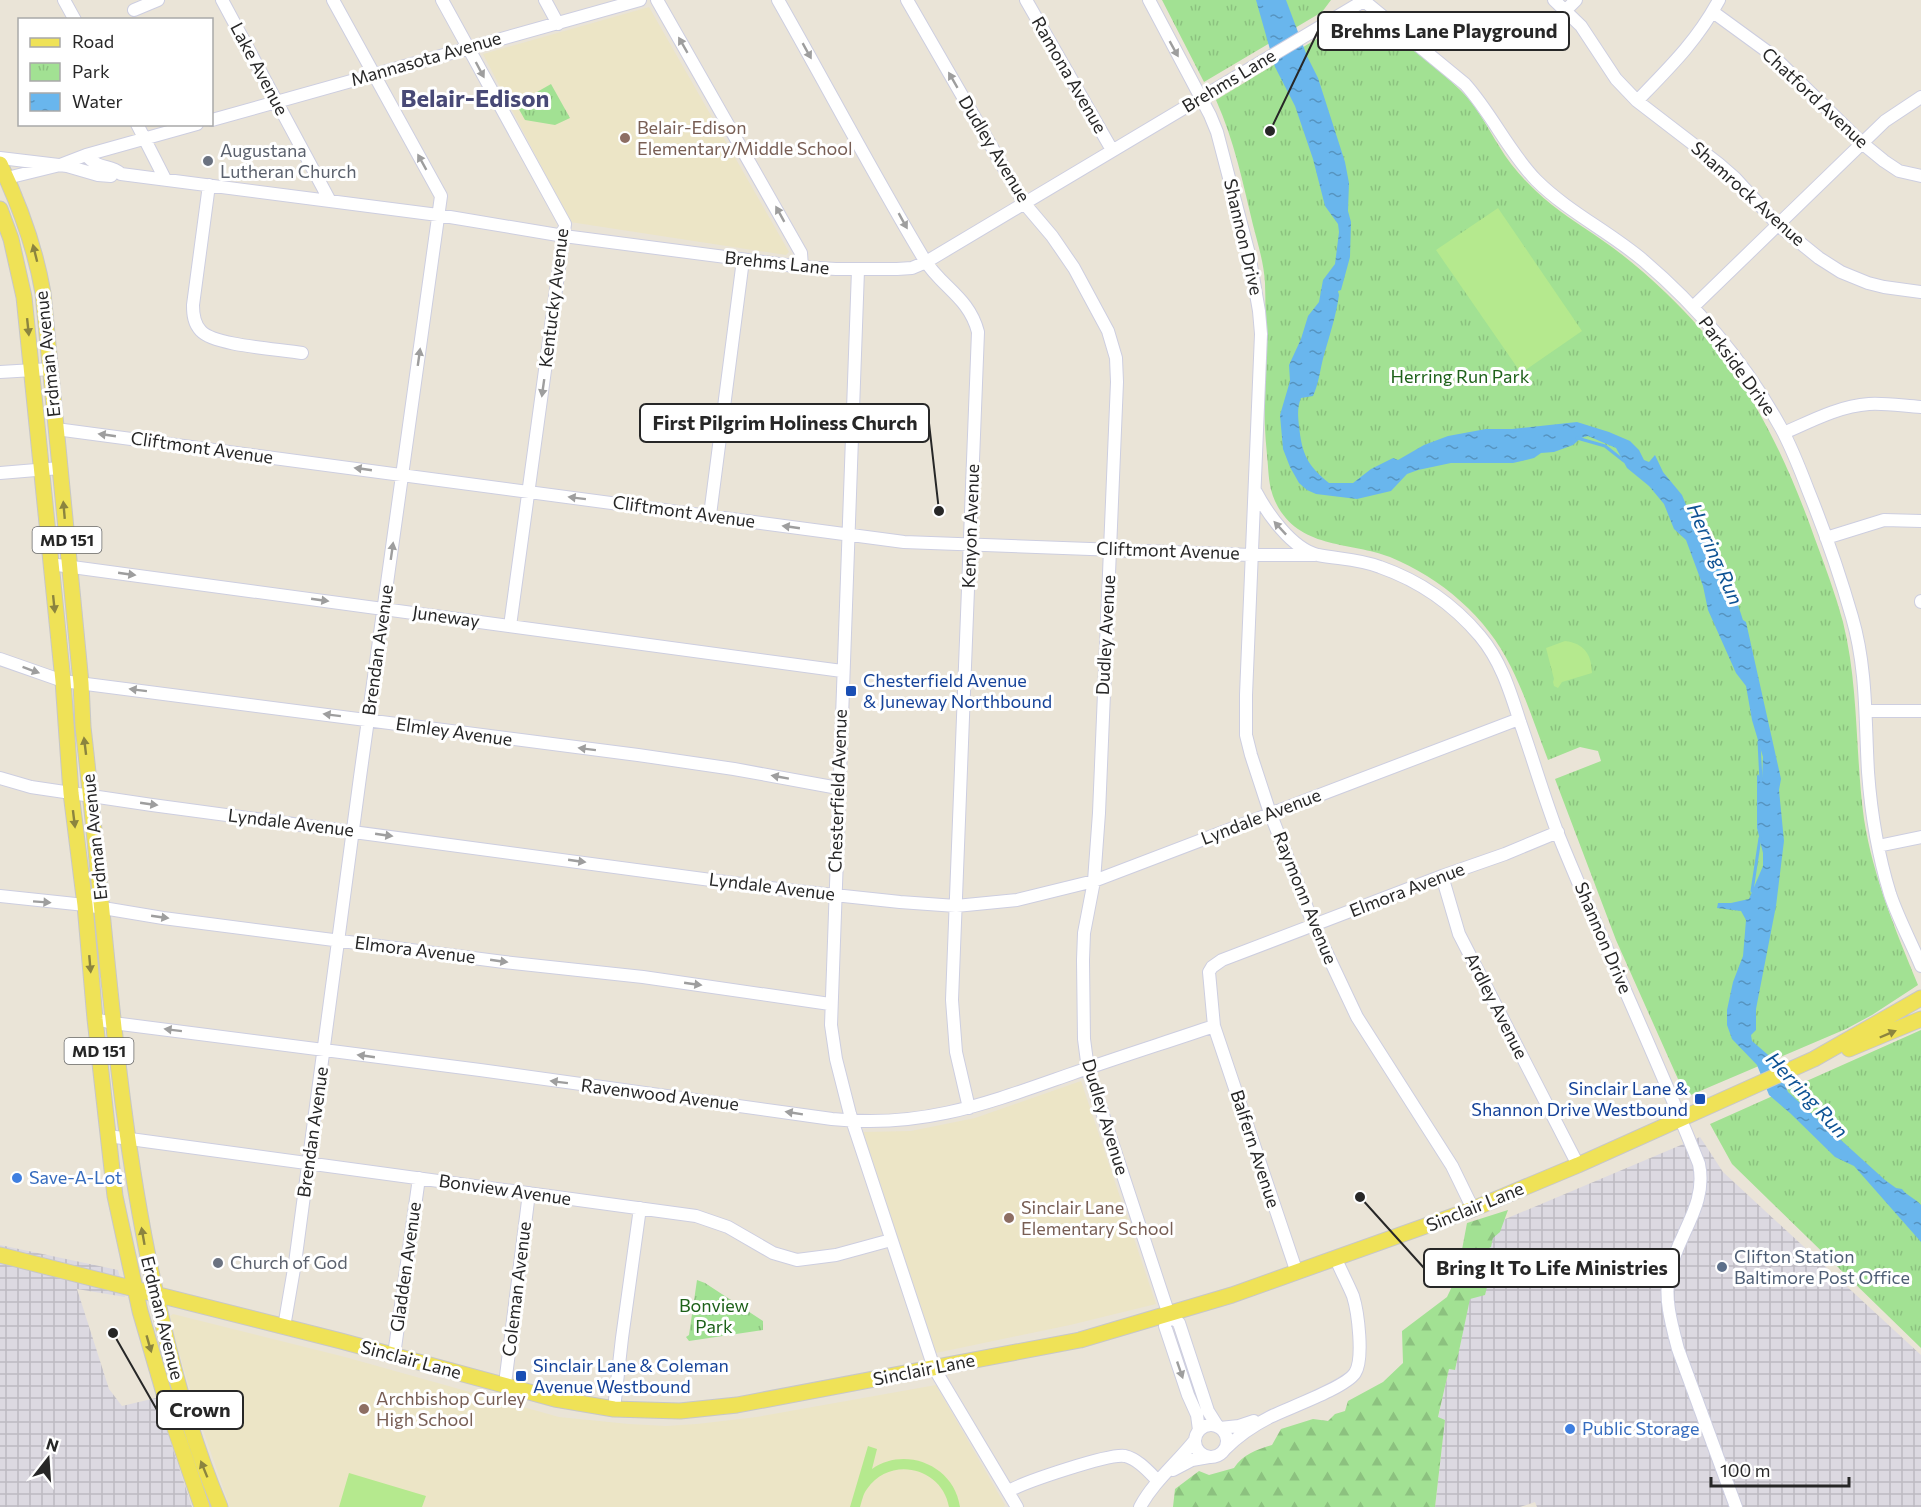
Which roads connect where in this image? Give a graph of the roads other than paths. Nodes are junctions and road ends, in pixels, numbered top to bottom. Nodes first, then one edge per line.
1 (64, 0) edge
2 (158, 0) edge
3 (222, 0) edge
4 (333, 0) edge
5 (442, 0) edge
6 (545, 0) edge
7 (640, 0) edge
8 (657, 0) edge
9 (778, 0) edge
10 (907, 0) edge
11 (1026, 0) edge
12 (1149, 0) edge
13 (1364, 0) edge
14 (1554, 0) edge
15 (1576, 0) edge
16 (1719, 0) edge
17 (134, 10) dead end
18 (1565, 11) junction
19 (1713, 12) junction
20 (74, 18) edge
21 (558, 24) junction
22 (468, 47) junction
23 (373, 74) junction
24 (1921, 97) edge
25 (1201, 98) junction
26 (276, 101) junction
27 (1637, 101) junction
28 (213, 120) edge
29 (138, 126) edge
30 (191, 126) edge
31 (146, 140) junction
32 (1862, 143) junction
33 (1113, 150) junction
34 (86, 155) junction
35 (0, 158) edge
36 (60, 165) junction
37 (2, 174) edge
38 (121, 174) junction
39 (1921, 176) edge
40 (165, 179) junction
41 (209, 185) junction
42 (330, 201) junction
43 (1024, 203) junction
44 (0, 209) edge
45 (438, 215) junction
46 (1778, 225) junction
47 (564, 236) junction
48 (743, 260) junction
49 (926, 262) junction
50 (802, 267) junction
51 (858, 270) junction
52 (1921, 292) edge
53 (1693, 307) junction
54 (302, 353) dead end
55 (51, 369) junction
56 (32, 371) junction
57 (0, 372) edge
58 (1921, 407) edge
59 (56, 429) junction
60 (1784, 433) junction
61 (60, 468) junction
62 (42, 470) junction
63 (0, 473) edge
64 (402, 474) junction
65 (1256, 491) junction
66 (529, 492) junction
67 (710, 515) junction
68 (1921, 521) edge
69 (849, 534) junction
70 (1826, 538) junction
71 (970, 545) junction
72 (1110, 549) junction
73 (1251, 555) junction
74 (1315, 555) junction
75 (50, 564) junction
76 (69, 566) junction
77 (384, 609) junction
78 (510, 626) junction
79 (0, 659) edge
80 (842, 671) junction
81 (63, 681) junction
82 (81, 683) junction
83 (1866, 711) junction
84 (1921, 711) edge
85 (368, 719) junction
86 (1520, 719) junction
87 (0, 778) edge
88 (838, 788) junction
89 (70, 793) junction
90 (91, 796) junction
91 (1270, 813) junction
92 (354, 831) junction
93 (1558, 832) junction
94 (1921, 837) edge
95 (1878, 846) junction
96 (1442, 876) junction
97 (1094, 881) junction
98 (834, 895) junction
99 (0, 896) edge
100 (85, 905) junction
101 (956, 906) junction
102 (102, 908) junction
103 (1314, 926) junction
104 (339, 940) junction
105 (1921, 966) edge
106 (1921, 998) edge
107 (830, 1004) junction
108 (95, 1019) junction
109 (1921, 1019) edge
110 (113, 1023) junction
111 (1214, 1026) junction
112 (324, 1051) junction
113 (1814, 1059) junction
114 (1088, 1069) junction
115 (969, 1108) junction
116 (1681, 1118) junction
117 (852, 1121) junction
118 (108, 1136) junction
119 (127, 1138) junction
120 (308, 1163) junction
121 (1578, 1165) junction
122 (418, 1178) junction
123 (529, 1193) junction
124 (640, 1208) junction
125 (1473, 1209) junction
126 (891, 1240) junction
127 (0, 1255) edge
128 (1336, 1259) junction
129 (1297, 1273) junction
130 (133, 1288) junction
131 (155, 1293) junction
132 (1169, 1315) junction
133 (285, 1327) junction
134 (394, 1355) junction
135 (934, 1368) junction
136 (506, 1384) junction
137 (614, 1408) junction
138 (1267, 1419) junction
139 (1219, 1427) junction
140 (1197, 1435) junction
141 (1225, 1449) junction
142 (1209, 1457) junction
143 (1158, 1481) junction
144 (1009, 1491) junction
145 (202, 1507) edge
146 (220, 1507) edge
147 (1017, 1507) edge
148 (1140, 1507) edge
149 (1736, 1507) edge

1 - 20 street
2 - 17 street
3 - 26 street, Lake Avenue
4 - 23 street, Brendan Avenue
5 - 22 street, Kentucky Avenue
6 - 21 street
7 - 21 street, Mannasota Avenue
50 -> 8 street
9 -> 49 street, Kenyon Avenue
43 -> 10 street, Dudley Avenue
11 - 33 street, Ramona Avenue
12 -> 25 street, Shannon Drive
13 - 25 street, Brehms Lane
13 - 53 street, Parkside Drive
14 - 18 street, Shamrock Avenue
15 - 18 street
16 - 19 street
18 - 27 street, Shamrock Avenue
19 - 27 street
19 - 32 street, Chatford Avenue
21 - 22 street, Mannasota Avenue
22 - 23 street, Mannasota Avenue
22 -> 47 street, Kentucky Avenue
23 - 26 street, Mannasota Avenue
45 -> 23 street, Brendan Avenue
24 - 32 street
25 - 33 street, Brehms Lane
25 - 65 street, Shannon Drive
26 - 28 street, Mannasota Avenue
26 - 42 street, Lake Avenue
27 - 46 street, Shamrock Avenue
29 - 31 street
30 - 31 street
31 - 34 street
31 - 40 street
32 - 39 street, Chatford Avenue
32 - 46 street
33 - 43 street, Brehms Lane
34 - 36 street
34 - 38 street, Brehms Lane
35 - 36 street
36 - 37 street
36 - 38 street, Brehms Lane
55 -> 37 main road, Erdman Avenue / MD 151
38 - 40 street, Brehms Lane
40 - 41 street, Brehms Lane
41 - 42 street, Brehms Lane
41 - 54 street
42 - 45 street, Brehms Lane
43 - 49 street, Brehms Lane
43 - 72 street, Dudley Avenue
44 -> 56 main road, Erdman Avenue / MD 151
45 - 47 street, Brehms Lane
64 -> 45 street, Brendan Avenue
46 - 52 street, Shamrock Avenue
46 - 53 street
47 - 48 street, Brehms Lane
47 -> 66 street, Kentucky Avenue
48 - 50 street, Brehms Lane
48 - 67 street
49 - 51 street, Brehms Lane
49 - 71 street, Kenyon Avenue
50 - 51 street, Brehms Lane
51 - 69 street, Chesterfield Avenue
53 - 60 street, Parkside Drive
55 - 56 street
55 - 59 main road, Erdman Avenue / MD 151
56 - 57 street
56 - 62 main road, Erdman Avenue / MD 151
58 - 60 street
59 - 61 main road, Erdman Avenue / MD 151
64 -> 59 street, Cliftmont Avenue
60 - 70 street, Parkside Drive
61 - 62 street
76 -> 61 main road, Erdman Avenue / MD 151
62 - 63 street
62 - 75 main road, Erdman Avenue / MD 151
64 - 66 street, Cliftmont Avenue
77 -> 64 street, Brendan Avenue
65 - 73 street, Shannon Drive
74 -> 65 street, Shannon Drive
67 -> 66 street, Cliftmont Avenue
66 - 78 street, Kentucky Avenue
69 -> 67 street, Cliftmont Avenue
68 - 70 street
69 - 71 street, Cliftmont Avenue
69 - 80 street, Chesterfield Avenue
70 - 83 street, Parkside Drive
71 - 72 street, Cliftmont Avenue
71 - 101 street, Kenyon Avenue
72 - 73 street, Cliftmont Avenue
72 - 97 street, Dudley Avenue
73 - 74 street, Cliftmont Avenue
73 - 91 street, Raymonn Avenue
74 - 86 street, Shannon Drive
75 - 76 street, Juneway
75 -> 81 main road, Erdman Avenue / MD 151
76 -> 77 street, Juneway
76 - 82 main road, Erdman Avenue / MD 151
77 - 78 street, Juneway
77 - 85 street, Brendan Avenue
78 - 80 street, Juneway
79 -> 81 street, Elmley Avenue
80 - 88 street, Chesterfield Avenue
81 - 82 street, Elmley Avenue
81 - 89 main road, Erdman Avenue / MD 151
85 -> 82 street, Elmley Avenue
90 -> 82 main road, Erdman Avenue / MD 151
83 - 84 street
83 - 95 street, Parkside Drive
88 -> 85 street, Elmley Avenue
85 - 92 street, Brendan Avenue
86 - 91 street, Lyndale Avenue
86 - 93 street, Shannon Drive
87 - 89 street, Lyndale Avenue
88 - 98 street, Chesterfield Avenue
89 - 90 street, Lyndale Avenue
89 -> 100 main road, Erdman Avenue / MD 151
90 -> 92 street, Lyndale Avenue
90 - 102 main road, Erdman Avenue / MD 151
91 - 97 street, Lyndale Avenue
91 - 103 street, Raymonn Avenue
92 -> 98 street, Lyndale Avenue
92 - 104 street, Brendan Avenue
93 - 96 street, Elmora Avenue
93 - 116 street, Shannon Drive
94 - 95 street
95 - 105 street, Parkside Drive
96 - 103 street, Elmora Avenue
96 - 121 street, Ardley Avenue
97 - 101 street, Lyndale Avenue
97 - 114 street, Dudley Avenue
98 - 101 street, Lyndale Avenue
98 - 107 street, Chesterfield Avenue
99 -> 100 street, Elmora Avenue
100 - 102 street, Elmora Avenue
100 -> 108 main road, Erdman Avenue / MD 151
101 - 115 street, Kenyon Avenue
102 -> 104 street, Elmora Avenue
102 - 110 main road, Erdman Avenue / MD 151
103 - 111 street, Elmora Avenue
103 - 125 street, Raymonn Avenue
104 -> 107 street, Elmora Avenue
104 - 112 street, Brendan Avenue
106 - 113 main road, Sinclair Lane
107 - 117 street, Chesterfield Avenue
108 - 110 street, Ravenwood Avenue
108 - 118 main road, Erdman Avenue / MD 151
113 -> 109 main road, Sinclair Lane
112 -> 110 street, Ravenwood Avenue
110 - 119 main road, Erdman Avenue / MD 151
111 - 114 street, Ravenwood Avenue
111 - 129 street, Balfern Avenue
117 -> 112 street, Ravenwood Avenue
112 - 120 street, Brendan Avenue
113 - 116 main road, Sinclair Lane
114 - 115 street, Ravenwood Avenue
114 - 132 street, Dudley Avenue
115 - 117 street, Ravenwood Avenue
116 - 121 main road, Sinclair Lane
116 - 149 street, Shannon Drive
117 - 126 street, Chesterfield Avenue
118 - 119 street, Bonview Avenue
118 - 130 main road, Erdman Avenue / MD 151
119 - 120 street, Bonview Avenue
131 -> 119 main road, Erdman Avenue / MD 151
120 - 122 street, Bonview Avenue
120 - 133 street, Brendan Avenue
121 - 125 main road, Sinclair Lane
122 - 123 street, Bonview Avenue
122 - 134 street, Gladden Avenue
123 - 124 street, Bonview Avenue
123 - 136 street, Coleman Avenue
124 - 126 street, Bonview Avenue
124 - 137 street
125 - 128 main road, Sinclair Lane
126 - 135 street, Chesterfield Avenue
127 - 130 main road, Sinclair Lane
128 - 129 main road, Sinclair Lane
128 - 138 street
129 - 132 main road, Sinclair Lane
130 - 131 main road, Sinclair Lane
130 -> 145 main road, Erdman Avenue / MD 151
131 - 133 main road, Sinclair Lane
146 -> 131 main road, Erdman Avenue / MD 151
132 - 135 main road, Sinclair Lane
132 - 139 street
132 -> 140 street
133 - 134 main road, Sinclair Lane
134 - 136 main road, Sinclair Lane
135 - 137 main road, Sinclair Lane
135 - 144 street, Chesterfield Avenue
136 - 137 main road, Sinclair Lane
138 - 139 street
138 - 141 street
139 - 140 street
139 - 141 street
140 - 142 street
140 - 143 street
141 - 142 street
142 - 143 street
143 - 144 street
143 - 148 street
144 - 147 street, Chesterfield Avenue

